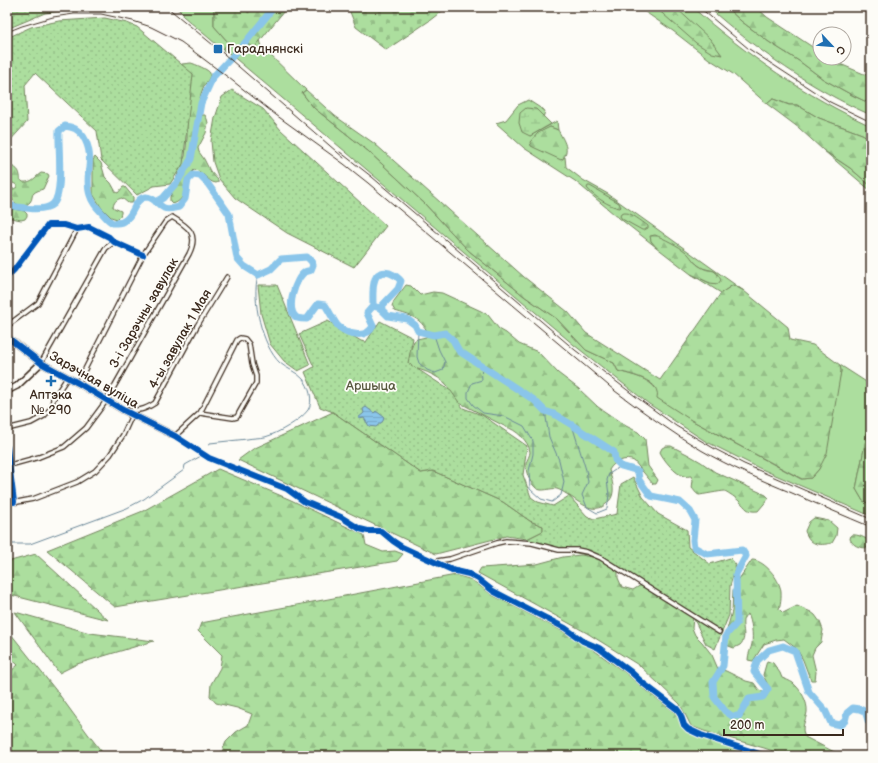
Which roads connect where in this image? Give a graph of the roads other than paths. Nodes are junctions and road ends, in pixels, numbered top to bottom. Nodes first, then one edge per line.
1 (77, 229) junction
2 (114, 242) junction
3 (143, 255) junction
4 (7, 277) edge
5 (227, 277) dead end
6 (7, 326) edge
7 (7, 336) edge
8 (41, 363) junction
9 (67, 378) junction
10 (78, 383) junction
11 (7, 392) edge
12 (106, 400) junction
13 (123, 410) junction
14 (200, 413) junction
15 (132, 415) junction
16 (7, 429) edge
17 (175, 436) junction
18 (7, 447) edge
19 (8, 466) edge
20 (14, 502) junction
21 (7, 504) edge
22 (436, 562) junction
23 (719, 632) dead end
24 (766, 756) edge

1 - 2 street
1 - 4 street
1 - 6 street
2 - 3 street
2 - 8 street
3 - 10 street
3 - 12 street, 3-і Зарэчны завулак
5 - 13 street, 4-ы завулак 1 Мая
7 - 8 street, Зарэчная вуліца
8 - 9 street, Зарэчная вуліца
8 - 11 street
9 - 10 street, Зарэчная вуліца
9 - 16 street
10 - 12 street, Зарэчная вуліца
12 - 13 street, Зарэчная вуліца
12 - 19 street, 3-і Зарэчны завулак
13 - 15 street, Зарэчная вуліца
14 - 14 street
14 - 17 street
15 - 17 street, Зарэчная вуліца
15 - 20 street
17 - 22 street
18 - 19 street
19 - 20 street
20 - 21 street
22 - 23 street
22 - 24 street

